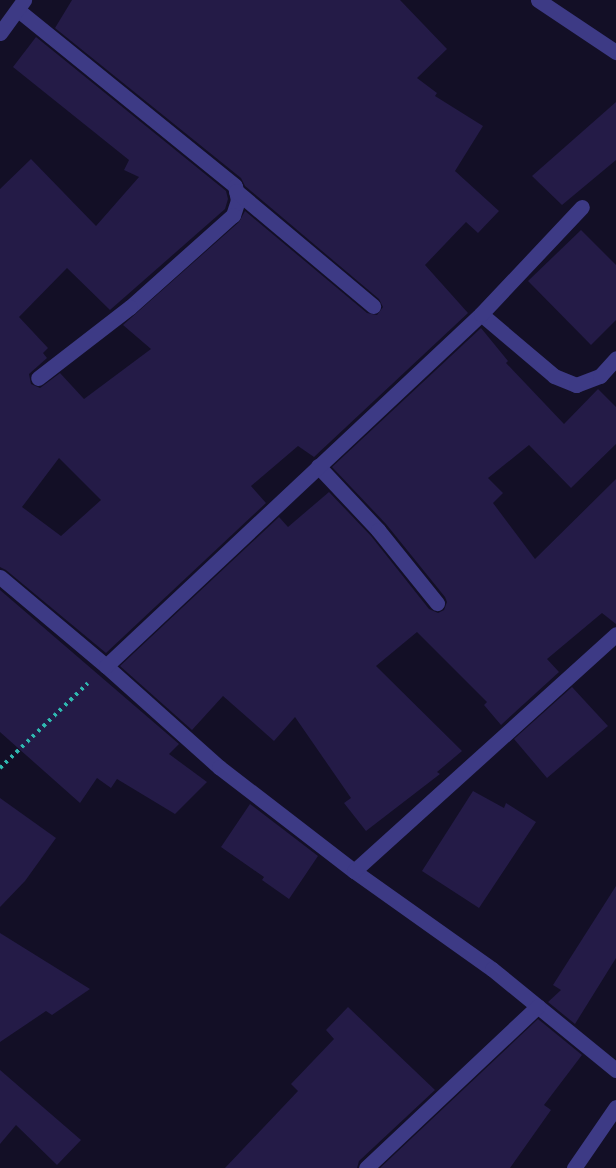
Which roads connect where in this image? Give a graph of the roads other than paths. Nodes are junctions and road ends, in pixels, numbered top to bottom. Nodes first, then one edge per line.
1 (537, 0) edge
2 (21, 5) edge
3 (0, 33) edge
4 (616, 52) edge
5 (236, 191) junction
6 (582, 207) dead end
7 (373, 306) dead end
8 (481, 314) junction
9 (616, 358) edge
10 (38, 378) dead end
11 (318, 466) junction
12 (0, 577) edge
13 (437, 603) dead end
14 (616, 634) edge
15 (106, 666) junction
16 (354, 871) junction
17 (538, 1006) junction
18 (616, 1070) edge
19 (616, 1107) edge
20 (366, 1168) edge
21 (574, 1168) edge

1 - 4 street
2 - 3 street
2 - 5 street
5 - 7 street
5 - 10 street
6 - 8 street
8 - 9 street
8 - 11 street
11 - 13 street
11 - 15 street
12 - 15 street
14 - 16 street
15 - 16 street
16 - 17 street
17 - 18 street
17 - 20 street
19 - 21 street

